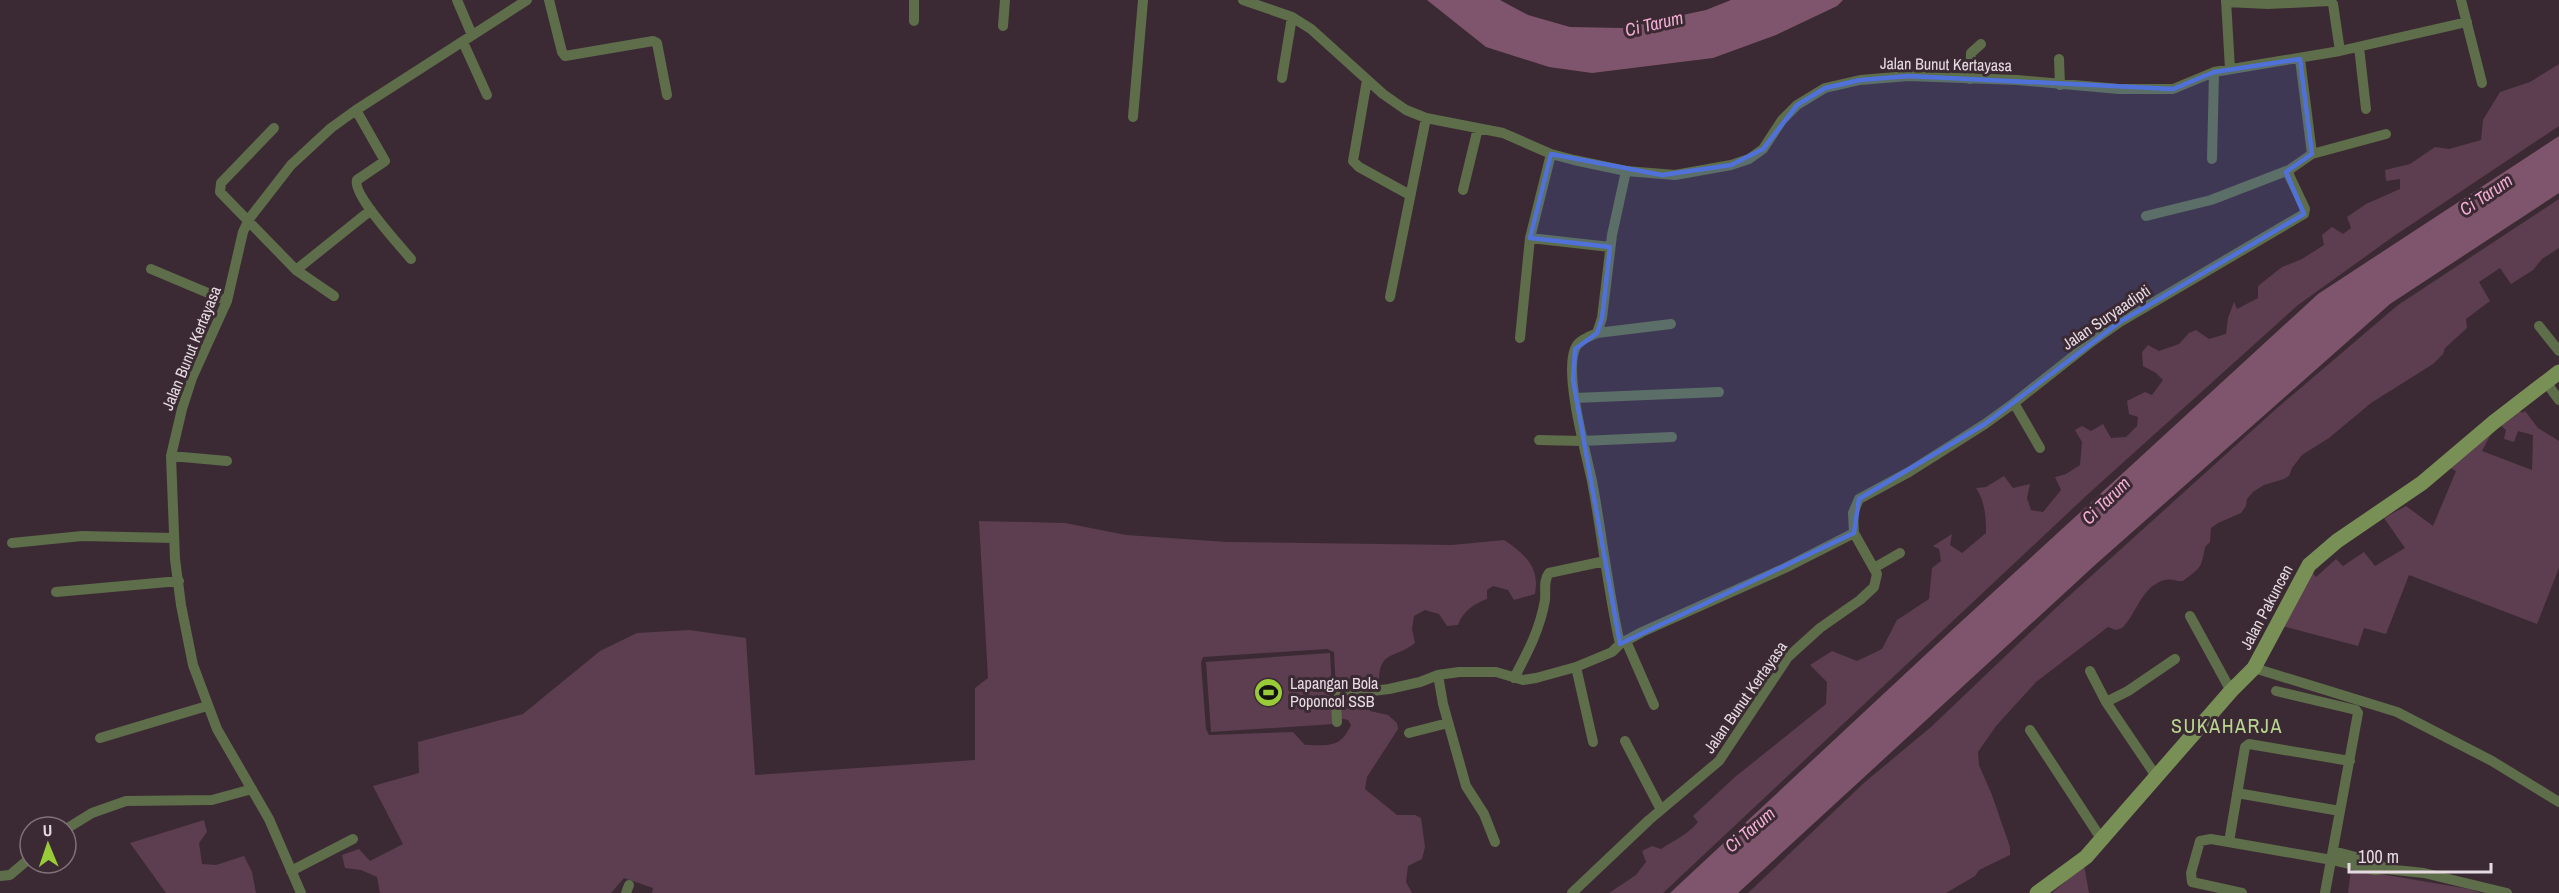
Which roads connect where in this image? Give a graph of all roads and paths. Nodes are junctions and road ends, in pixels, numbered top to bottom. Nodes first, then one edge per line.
1 (457, 0) edge
2 (527, 0) edge
3 (549, 0) edge
4 (914, 0) edge
5 (1005, 0) edge
6 (1143, 0) edge
7 (1243, 0) edge
8 (2461, 0) edge
9 (2226, 1) edge
10 (1292, 17) junction
11 (914, 21) dead end
12 (2467, 22) junction
13 (1003, 26) dead end
14 (472, 35) junction
15 (462, 42) junction
16 (1981, 44) dead end
17 (2360, 47) junction
18 (2340, 51) junction
19 (2059, 59) dead end
20 (2300, 59) junction
21 (2230, 69) junction
22 (2214, 72) junction
23 (1282, 78) dead end
24 (1970, 79) junction
25 (1367, 80) junction
26 (2482, 83) dead end
27 (2060, 85) junction
28 (487, 95) dead end
29 (667, 95) dead end
30 (2366, 109) dead end
31 (356, 110) junction
32 (1133, 117) dead end
33 (1426, 118) junction
34 (274, 128) dead end
35 (1478, 128) junction
36 (2386, 134) dead end
37 (1551, 154) junction
38 (2312, 154) junction
39 (2212, 159) dead end
40 (2289, 170) junction
41 (1626, 171) junction
42 (1463, 190) dead end
43 (1410, 195) junction
44 (371, 210) junction
45 (2146, 216) dead end
46 (249, 219) junction
47 (1530, 238) junction
48 (1610, 247) junction
49 (411, 259) dead end
50 (151, 269) dead end
51 (296, 270) junction
52 (334, 296) dead end
53 (1390, 297) dead end
54 (227, 302) junction
55 (1671, 324) dead end
56 (2539, 326) dead end
57 (1597, 333) junction
58 (1520, 339) dead end
59 (2559, 351) edge
60 (2559, 372) edge
61 (2546, 382) junction
62 (1719, 392) dead end
63 (1575, 398) junction
64 (2559, 400) edge
65 (2014, 403) junction
66 (1672, 437) dead end
67 (1539, 440) dead end
68 (1582, 441) junction
69 (2040, 448) dead end
70 (171, 456) junction
71 (227, 461) dead end
72 (1854, 533) junction
73 (173, 538) junction
74 (12, 543) dead end
75 (1900, 553) dead end
76 (1605, 561) junction
77 (1874, 568) junction
78 (179, 581) junction
79 (56, 592) dead end
80 (2190, 616) dead end
81 (1623, 643) junction
82 (2175, 659) dead end
83 (1576, 667) junction
84 (2254, 668) junction
85 (2090, 671) dead end
86 (1438, 675) junction
87 (1514, 678) junction
88 (2231, 691) junction
89 (2276, 691) dead end
90 (2106, 702) junction
91 (1654, 705) dead end
92 (207, 706) junction
93 (1337, 722) dead end
94 (1448, 723) junction
95 (2030, 730) dead end
96 (1409, 733) dead end
97 (100, 738) dead end
98 (1625, 741) dead end
99 (1593, 742) dead end
100 (2350, 761) junction
101 (2156, 776) junction
102 (252, 789) junction
103 (2237, 793) junction
104 (2559, 802) edge
105 (1661, 810) junction
106 (2340, 811) junction
107 (78, 822) edge
108 (353, 839) dead end
109 (2102, 840) junction
110 (1496, 842) dead end
111 (2229, 842) junction
112 (2333, 856) junction
113 (18, 868) edge
114 (291, 871) junction
115 (0, 876) edge
116 (301, 893) edge
117 (1572, 893) edge
118 (2037, 893) edge
119 (2242, 893) edge
120 (2325, 893) edge
121 (2507, 893) edge

1 - 14 street
2 - 14 street, Jalan Bunut Kertayasa
3 - 29 street
4 - 11 street
5 - 13 street
6 - 32 street
7 - 10 street, Jalan Bunut Kertayasa
8 - 12 street
9 - 18 street
9 - 21 street
10 - 23 street
10 - 25 street, Jalan Bunut Kertayasa
12 - 17 street, Jalan Bunut Kertayasa
12 - 26 street
14 - 15 street, Jalan Bunut Kertayasa
15 - 28 street
15 - 31 street, Jalan Bunut Kertayasa
16 - 24 street
17 - 18 street, Jalan Bunut Kertayasa
17 - 30 street
18 - 20 street, Jalan Bunut Kertayasa
19 - 27 street
20 - 21 street, Jalan Bunut Kertayasa
20 - 38 street
21 - 22 street, Jalan Bunut Kertayasa
22 - 27 street, Jalan Bunut Kertayasa
22 - 39 street
24 - 27 street, Jalan Bunut Kertayasa
24 - 41 street, Jalan Bunut Kertayasa
25 - 33 street, Jalan Bunut Kertayasa
25 - 43 street
31 - 44 street
31 - 46 street, Jalan Bunut Kertayasa
33 - 35 street, Jalan Bunut Kertayasa
33 - 43 street
34 - 46 street
35 - 37 street, Jalan Bunut Kertayasa
35 - 42 street
36 - 38 street
37 - 41 street, Jalan Bunut Kertayasa
37 - 47 street
38 - 40 street
40 - 45 street
40 - 65 street, Jalan Suryaadipti
41 - 48 street
43 - 53 street
44 - 49 street
44 - 51 street
46 - 51 street
46 - 54 street, Jalan Bunut Kertayasa
47 - 48 street
47 - 58 street
48 - 57 street
50 - 54 street
51 - 52 street
54 - 70 street, Jalan Bunut Kertayasa
55 - 57 street
56 - 59 street
57 - 63 street
60 - 61 street, Jalan Pakuncen
61 - 64 street
61 - 84 street, Jalan Pakuncen
62 - 63 street
63 - 68 street
65 - 69 street
65 - 72 street, Jalan Suryaadipti
66 - 68 street
67 - 68 street
68 - 76 street
70 - 71 street
70 - 73 street, Jalan Bunut Kertayasa
72 - 77 street
72 - 81 street
73 - 74 street
73 - 78 street, Jalan Bunut Kertayasa
75 - 77 street
76 - 81 street
76 - 87 street
77 - 105 street, Jalan Bunut Kertayasa
78 - 79 street
78 - 92 street, Jalan Bunut Kertayasa
80 - 88 street
81 - 83 street
81 - 91 street
82 - 90 street
83 - 87 street
83 - 99 street
84 - 88 street, Jalan Pakuncen
84 - 104 street
85 - 90 street
86 - 87 street
86 - 93 street
86 - 94 street
88 - 101 street, Jalan Pakuncen
89 - 100 street
90 - 101 street
92 - 97 street
92 - 102 street, Jalan Bunut Kertayasa
94 - 96 street
94 - 110 street
95 - 109 street
98 - 105 street
100 - 103 street
100 - 106 street
101 - 109 street, Jalan Pakuncen
102 - 107 street
102 - 114 street, Jalan Bunut Kertayasa
103 - 106 street
103 - 111 street
105 - 117 street, Jalan Bunut Kertayasa
106 - 112 street
108 - 114 street
109 - 118 street, Jalan Pakuncen
111 - 112 street
111 - 119 street
112 - 120 street
112 - 121 street
113 - 115 street
114 - 116 street, Jalan Bunut Kertayasa

